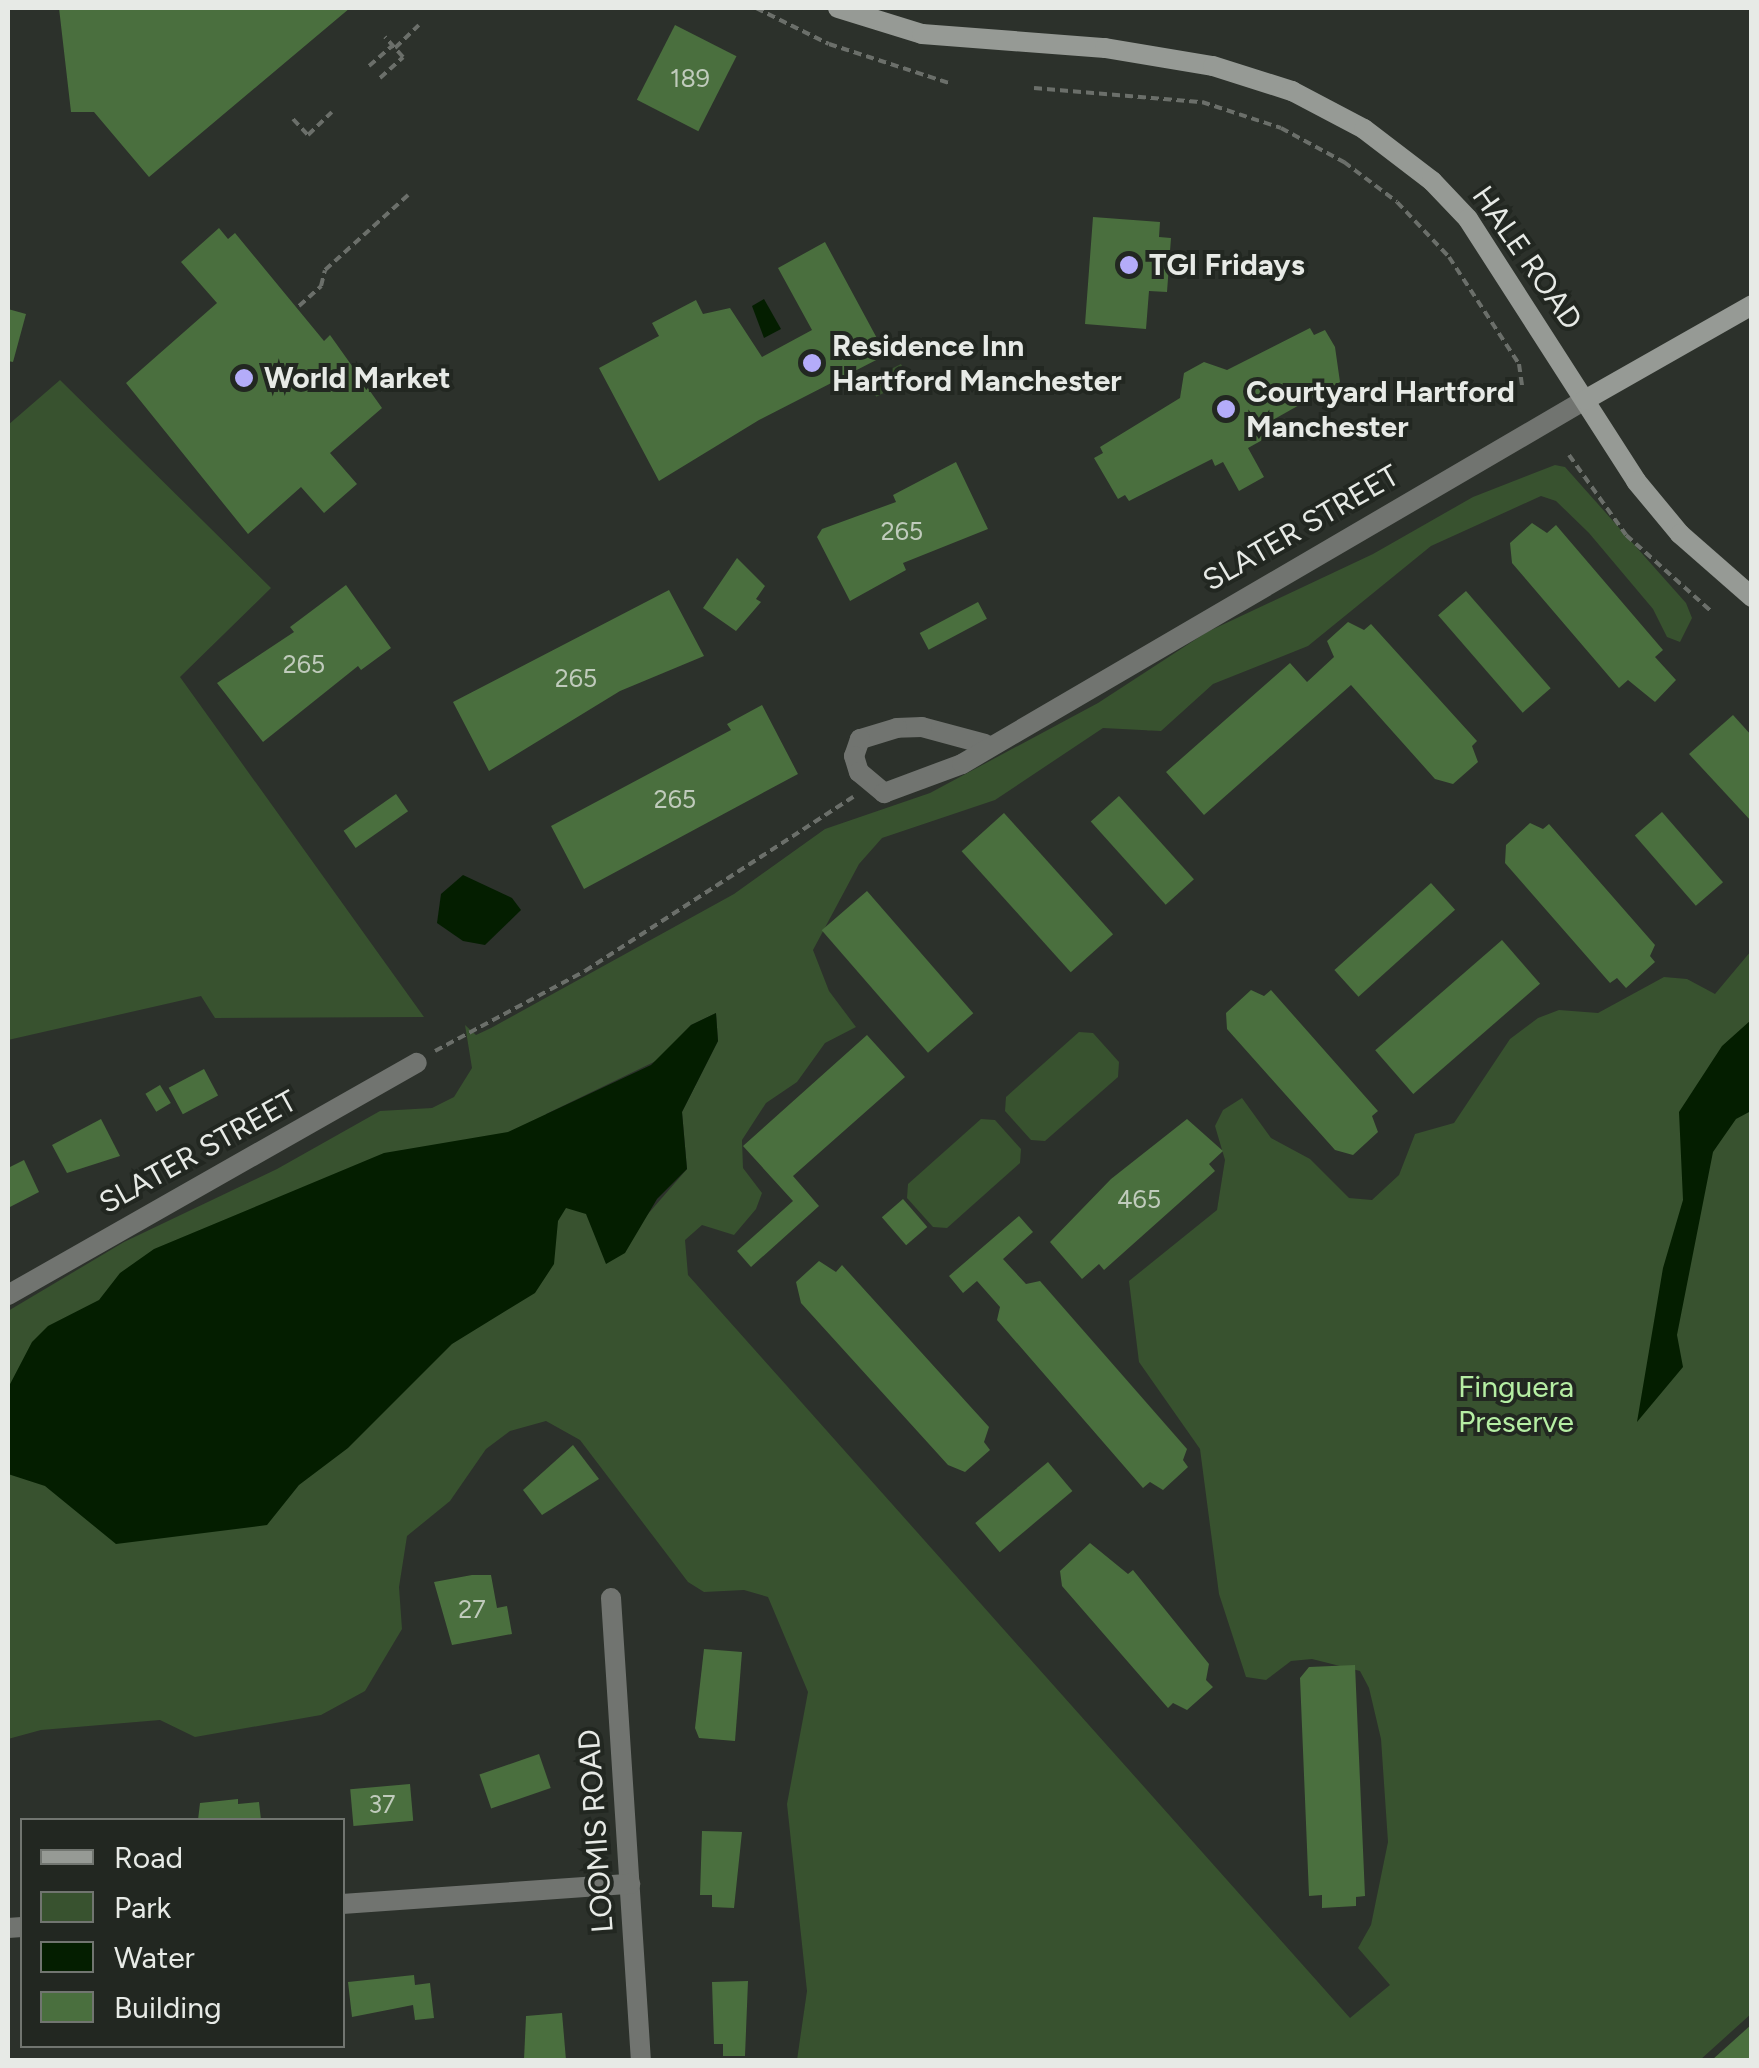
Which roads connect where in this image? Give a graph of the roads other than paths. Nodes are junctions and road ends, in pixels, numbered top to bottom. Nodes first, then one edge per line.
1 (838, 8) edge
2 (1752, 306) edge
3 (1585, 400) junction
4 (1752, 597) edge
5 (986, 744) junction
6 (418, 1062) road end
7 (8, 1295) edge
8 (611, 1598) dead end
9 (630, 1884) junction
10 (345, 1904) edge
11 (641, 2060) edge

1 - 3 street, HALE ROAD
2 - 3 street, SLATER STREET
3 - 4 street, HALE ROAD
3 - 5 street, SLATER STREET
5 - 5 street, SLATER STREET
6 - 7 street, SLATER STREET
8 - 9 street, LOOMIS ROAD
9 - 10 street
9 - 11 street, LOOMIS ROAD

